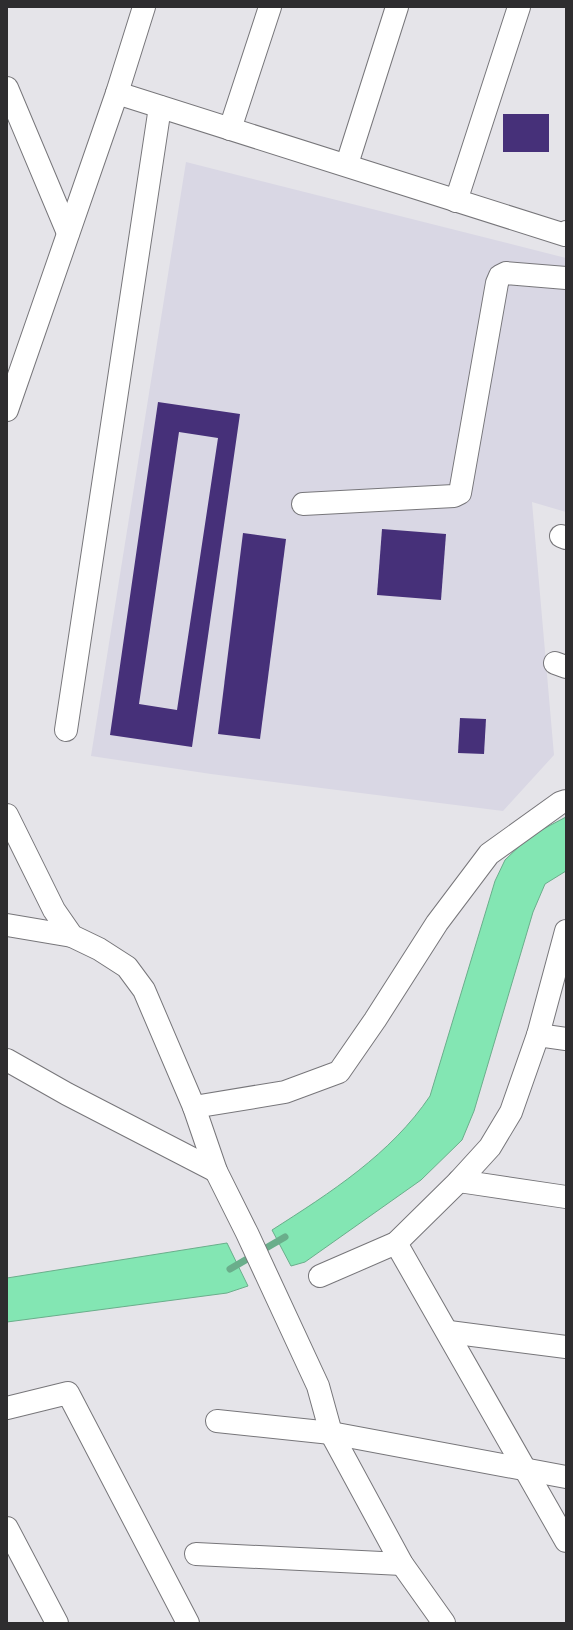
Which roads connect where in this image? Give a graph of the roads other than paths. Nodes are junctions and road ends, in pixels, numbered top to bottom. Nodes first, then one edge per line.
1 (144, 7) edge
2 (270, 7) edge
3 (397, 7) edge
4 (519, 7) edge
5 (7, 88) edge
6 (117, 93) junction
7 (160, 107) junction
8 (230, 129) junction
9 (347, 164) junction
10 (456, 201) junction
11 (566, 232) edge
12 (68, 233) junction
13 (566, 278) edge
14 (7, 410) edge
15 (303, 504) dead end
16 (66, 730) dead end
17 (566, 801) edge
18 (7, 815) edge
19 (7, 925) edge
20 (566, 931) edge
21 (72, 936) junction
22 (538, 1035) junction
23 (566, 1039) edge
24 (7, 1060) edge
25 (194, 1108) junction
26 (216, 1171) junction
27 (459, 1181) junction
28 (566, 1197) edge
29 (396, 1243) junction
30 (320, 1276) dead end
31 (449, 1332) junction
32 (566, 1347) edge
33 (7, 1408) edge
34 (217, 1421) dead end
35 (330, 1433) junction
36 (527, 1471) junction
37 (566, 1478) edge
38 (7, 1528) edge
39 (566, 1541) edge
40 (196, 1554) dead end
41 (402, 1564) junction
42 (57, 1623) edge
43 (188, 1623) edge
44 (444, 1623) edge

1 - 6 street
2 - 8 street
3 - 9 street
4 - 10 street
5 - 12 street
6 - 7 street
6 - 12 street
7 - 8 street
7 - 16 street
8 - 9 street
9 - 10 street
10 - 11 street
12 - 14 street
13 - 15 street
17 - 25 street
18 - 21 street
19 - 21 street
20 - 22 street
21 - 25 street
22 - 23 street
22 - 27 street
24 - 26 street
25 - 26 street
26 - 35 street
27 - 28 street
27 - 29 street
29 - 30 street
29 - 31 street
31 - 32 street
31 - 36 street
33 - 43 street
34 - 35 street
35 - 36 street
35 - 41 street
36 - 37 street
36 - 39 street
38 - 42 street
40 - 41 street
41 - 44 street

